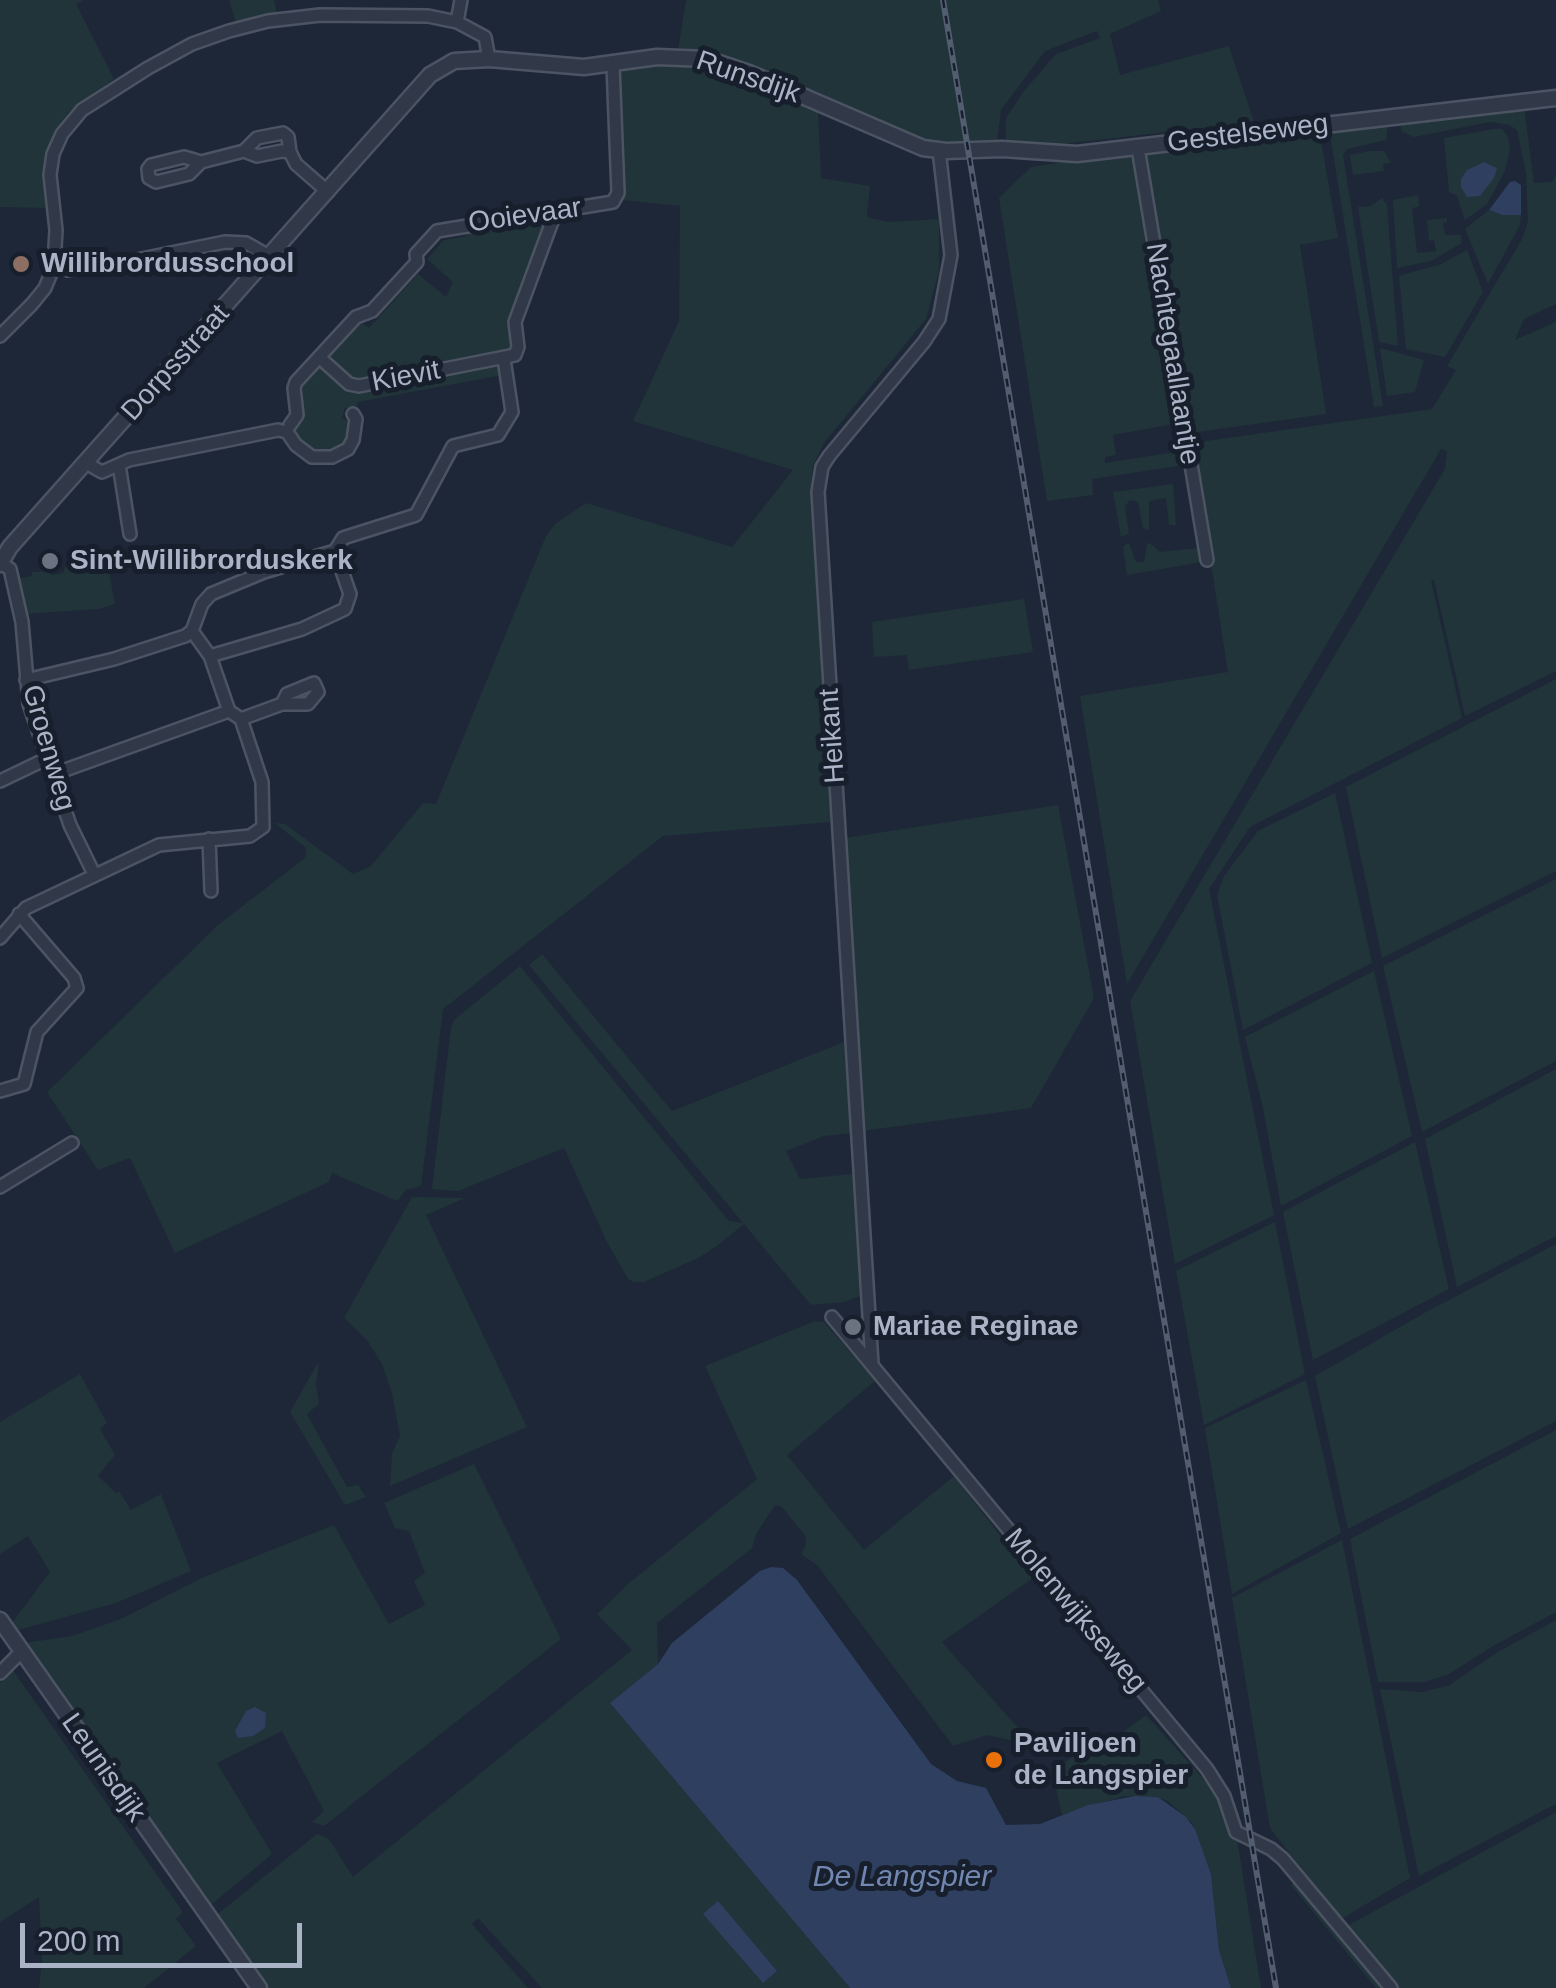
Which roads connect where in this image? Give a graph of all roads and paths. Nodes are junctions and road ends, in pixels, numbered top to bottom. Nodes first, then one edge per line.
1 (461, 0) edge
2 (457, 22) junction
3 (489, 58) junction
4 (613, 65) junction
5 (1556, 98) edge
6 (1138, 148) junction
7 (938, 150) junction
8 (201, 162) dead end
9 (328, 192) junction
10 (556, 212) junction
11 (268, 256) junction
12 (54, 266) junction
13 (0, 336) edge
14 (319, 357) junction
15 (504, 359) junction
16 (353, 414) dead end
17 (290, 425) dead end
18 (86, 463) junction
19 (120, 465) junction
20 (130, 534) dead end
21 (335, 551) junction
22 (1207, 560) dead end
23 (0, 563) edge
24 (192, 632) junction
25 (210, 656) junction
26 (26, 680) junction
27 (282, 704) dead end
28 (229, 711) junction
29 (241, 719) junction
30 (48, 758) junction
31 (54, 774) junction
32 (0, 780) edge
33 (209, 840) junction
34 (94, 874) junction
35 (211, 891) dead end
36 (18, 914) junction
37 (0, 938) edge
38 (0, 1092) edge
39 (72, 1143) dead end
40 (0, 1186) edge
41 (832, 1316) dead end
42 (872, 1364) junction
43 (0, 1620) edge
44 (22, 1651) junction
45 (0, 1673) edge
46 (259, 1988) edge
47 (1391, 1988) edge

1 - 2 street
2 - 3 street
2 - 12 street
3 - 4 street, Runsdijk
3 - 9 street, Dorpsstraat
4 - 7 street, Runsdijk
4 - 10 street, Ooievaar
5 - 6 street, Gestelseweg
6 - 7 street, Gestelseweg
6 - 22 street, Nachtegaallaantje
7 - 42 street, Heikant
8 - 9 street
9 - 11 street, Dorpsstraat
10 - 14 street, Ooievaar
10 - 15 street
11 - 12 street
11 - 18 street, Dorpsstraat
12 - 13 street
14 - 15 street, Kievit
14 - 17 street, Ooievaar
15 - 21 street
16 - 19 street
18 - 19 street
18 - 23 street, Dorpsstraat
19 - 20 street
21 - 24 street
21 - 25 street
23 - 26 street, Groenweg
24 - 25 street
24 - 26 street
25 - 28 street
26 - 30 street, Groenweg
27 - 29 street
28 - 29 street
28 - 31 street
29 - 33 street
30 - 31 street, Groenweg
30 - 32 street
31 - 34 street, Groenweg
33 - 34 street
33 - 35 street
34 - 36 street
36 - 37 street
36 - 38 street
39 - 40 street
41 - 42 street, Molenwijkseweg
42 - 47 street, Molenwijkseweg
43 - 44 street, Leunisdijk
44 - 45 street
44 - 46 street, Leunisdijk

